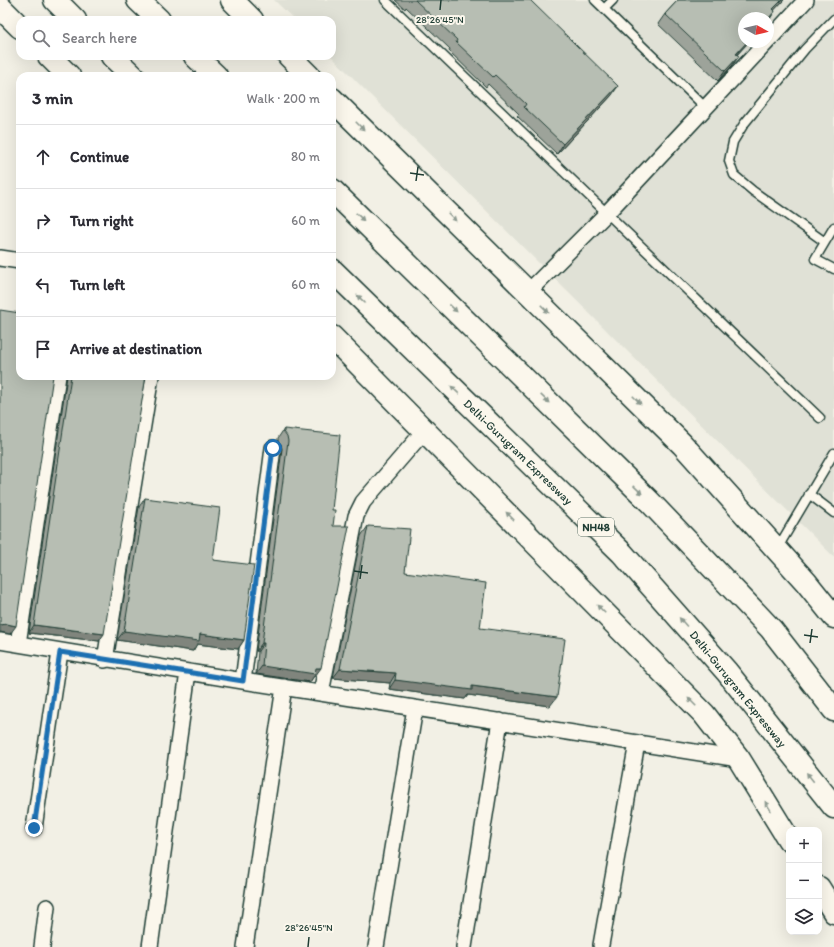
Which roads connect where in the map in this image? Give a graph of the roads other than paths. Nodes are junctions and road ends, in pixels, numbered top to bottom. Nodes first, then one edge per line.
1 (55, 0) edge
2 (138, 0) edge
3 (232, 0) edge
4 (385, 0) edge
5 (595, 0) edge
6 (613, 0) edge
7 (806, 0) edge
8 (0, 7) edge
9 (604, 9) junction
10 (71, 16) edge
11 (155, 16) edge
12 (248, 16) edge
13 (834, 19) edge
14 (16, 23) edge
15 (774, 34) edge
16 (761, 48) edge
17 (53, 60) edge
18 (116, 60) edge
19 (200, 60) edge
20 (293, 60) edge
21 (66, 72) edge
22 (129, 72) edge
23 (212, 72) edge
24 (305, 72) edge
25 (336, 103) edge
26 (706, 108) junction
27 (336, 194) edge
28 (607, 213) junction
29 (834, 227) edge
30 (825, 242) junction
31 (0, 258) edge
32 (16, 260) edge
33 (834, 269) edge
34 (336, 274) edge
35 (528, 292) junction
36 (336, 341) edge
37 (57, 380) edge
38 (150, 380) edge
39 (820, 418) dead end
40 (425, 430) junction
41 (273, 448) dead end
42 (834, 453) edge
43 (809, 494) junction
44 (834, 513) edge
45 (776, 549) junction
46 (834, 617) edge
47 (0, 641) edge
48 (18, 644) junction
49 (60, 652) junction
50 (105, 660) junction
51 (188, 672) junction
52 (243, 681) junction
53 (284, 687) junction
54 (321, 693) junction
55 (415, 708) junction
56 (834, 710) edge
57 (500, 721) junction
58 (637, 743) junction
59 (739, 759) junction
60 (834, 807) edge
61 (34, 828) dead end
62 (786, 835) edge
63 (822, 893) edge
64 (47, 907) dead end
65 (834, 912) edge
66 (601, 945) dead end
67 (42, 947) edge
68 (150, 947) edge
69 (245, 947) edge
70 (376, 947) edge
71 (464, 947) edge

1 - 10 main road
2 - 11 main road
3 - 12 main road
4 - 28 lane
5 - 9 lane
6 - 9 lane
7 - 15 street
8 - 14 main road
9 - 26 lane
13 - 30 lane
16 - 26 street
17 - 21 main road
18 - 22 main road
19 - 23 main road
20 - 24 main road
25 -> 35 main road
26 - 28 street
27 -> 56 main road
28 - 35 street
28 - 39 lane
29 - 30 lane
30 - 33 lane
31 - 32 street
60 -> 34 main road, Delhi-Gurugram Expressway / NH48
35 -> 45 main road
36 - 40 main road
37 - 48 street
38 - 50 street
40 - 54 street
59 -> 40 main road
41 - 52 street
42 - 43 lane
43 - 44 lane
43 - 45 lane
45 - 46 main road
47 - 48 street
48 - 49 street
49 - 50 street
49 - 61 street
50 - 51 street
51 - 52 street
51 - 68 street
52 - 53 street
53 - 54 street
53 - 69 street
54 - 55 street
55 - 57 street
55 - 70 street
57 - 58 street
57 - 71 street
58 - 59 street
58 - 66 street
62 -> 59 main road
63 - 65 main road
64 - 67 street

